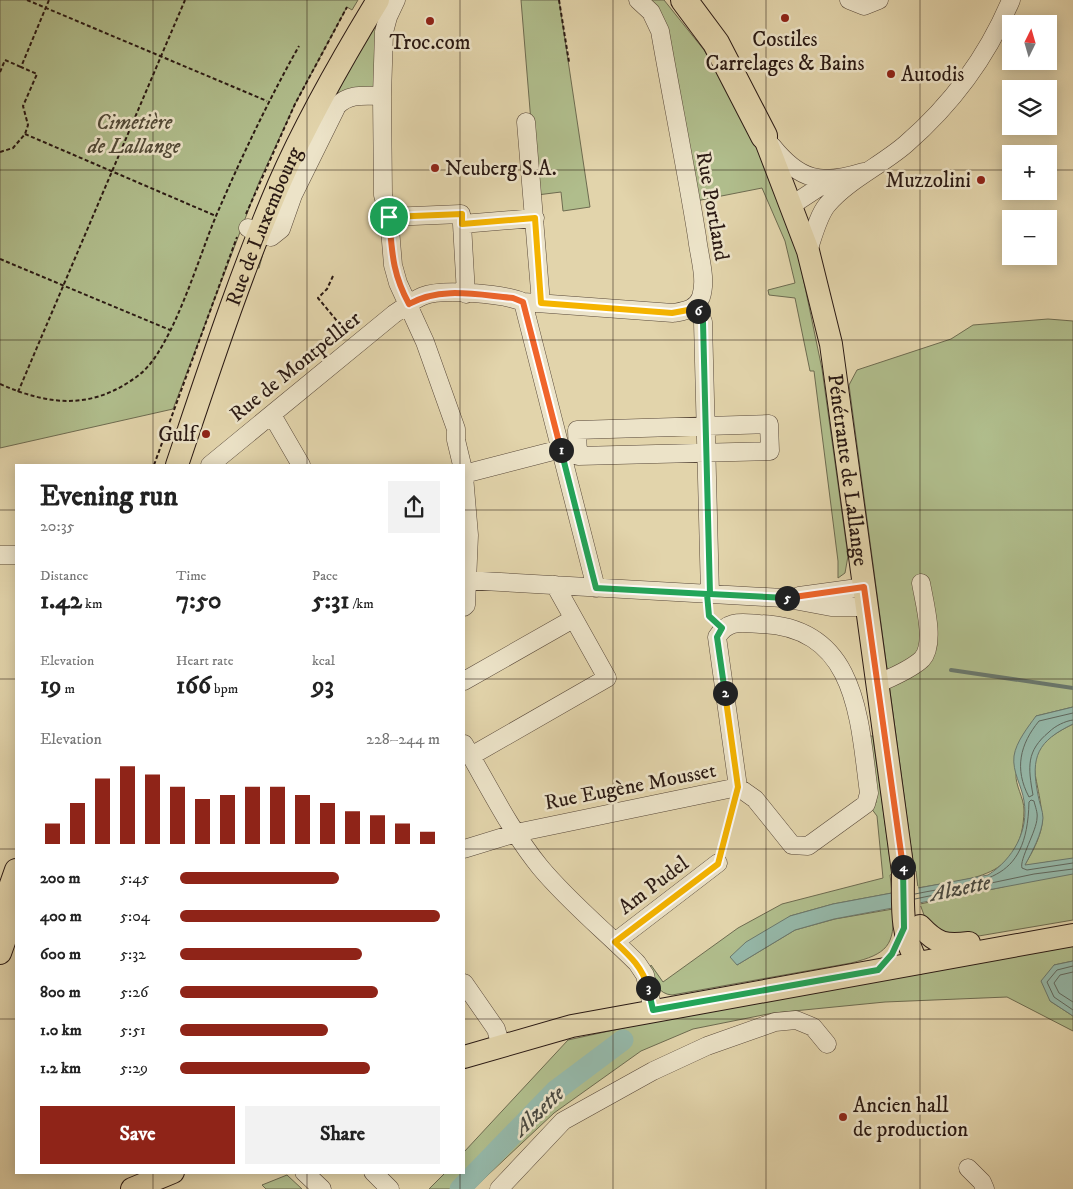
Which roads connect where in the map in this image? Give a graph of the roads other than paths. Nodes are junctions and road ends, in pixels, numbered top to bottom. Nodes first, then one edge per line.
1 (638, 0) edge
2 (674, 0) edge
3 (684, 0) edge
4 (848, 0) edge
5 (879, 0) edge
6 (1011, 0) edge
7 (391, 1) edge
8 (360, 6) edge
9 (742, 93) junction
10 (382, 96) junction
11 (318, 105) junction
12 (526, 122) dead end
13 (764, 136) junction
14 (868, 170) junction
15 (830, 180) junction
16 (792, 205) junction
17 (826, 205) junction
18 (389, 217) junction
19 (535, 218) junction
20 (462, 224) junction
21 (254, 230) junction
22 (808, 251) junction
23 (466, 294) junction
24 (523, 302) junction
25 (541, 303) junction
26 (409, 304) junction
27 (696, 305) junction
28 (272, 415) junction
29 (706, 426) junction
30 (561, 449) junction
31 (707, 452) junction
32 (165, 464) edge
33 (211, 464) edge
34 (300, 464) edge
35 (462, 464) edge
36 (465, 475) edge
37 (465, 487) edge
38 (0, 555) edge
39 (15, 556) edge
40 (466, 580) edge
41 (921, 582) dead end
42 (555, 585) junction
43 (596, 588) junction
44 (709, 594) junction
45 (866, 597) junction
46 (783, 598) junction
47 (465, 606) edge
48 (831, 608) junction
49 (573, 619) junction
50 (465, 680) edge
51 (878, 684) junction
52 (467, 750) edge
53 (738, 787) junction
54 (516, 833) junction
55 (465, 849) edge
56 (718, 864) road end
57 (15, 873) edge
58 (15, 911) edge
59 (0, 915) edge
60 (912, 927) junction
61 (1073, 935) edge
62 (615, 942) junction
63 (1035, 942) junction
64 (0, 954) edge
65 (918, 962) junction
66 (878, 970) junction
67 (465, 985) edge
68 (653, 1010) junction
69 (827, 1044) dead end
70 (501, 1046) junction
71 (465, 1057) edge
72 (968, 1168) dead end
73 (167, 1174) edge
74 (306, 1174) edge
75 (375, 1174) edge
76 (144, 1181) edge
77 (322, 1189) edge
78 (390, 1189) edge
79 (499, 1189) edge
80 (985, 1189) edge

1 - 27 street, Rue Portland
2 - 9 highway
3 - 9 highway
4 - 5 street
6 - 14 street
7 - 10 street
7 - 11 main road, Rue de Luxembourg
8 - 11 main road
8 - 21 main road, Rue de Luxembourg
9 - 13 highway
10 - 18 street
10 - 21 street
11 - 21 main road, Rue de Luxembourg
12 - 19 street
13 - 15 street
13 - 16 main road, Pénétrante de Lallange
14 - 15 street
14 - 17 street
15 - 16 street
16 - 17 street
16 - 22 main road, Pénétrante de Lallange
17 - 22 street
18 - 20 street
18 - 26 street
19 - 20 street
19 - 25 street
20 - 23 street
21 - 32 main road, Rue de Luxembourg
22 - 45 main road, Pénétrante de Lallange
23 - 24 street, Rue de Montpellier
23 - 26 street, Rue de Montpellier
24 - 25 street, Rue de Montpellier
24 - 30 street
25 - 27 street, Rue de Montpellier
26 - 28 street, Rue de Montpellier
26 - 35 street
27 - 29 street
28 - 33 street, Rue de Montpellier
28 - 34 street
29 - 31 street
29 - 31 street
29 - 31 street
30 - 36 street
30 - 43 street
31 - 44 street
37 - 40 street
38 - 39 street
40 - 42 street
40 - 47 street
41 - 51 street
42 - 43 street
42 - 49 street
43 - 44 street
44 - 46 street
45 - 46 street
45 - 48 street
45 - 51 main road, Pénétrante de Lallange
46 - 48 street
48 - 51 street
49 - 50 street
49 - 52 street
51 - 60 main road, Pénétrante de Lallange
52 - 54 street
53 - 53 street, Rue Eugène Mousset
53 - 54 street, Rue Eugène Mousset
54 - 55 street, Rue Eugène Mousset
54 - 62 street
56 - 62 street, Am Pudel
57 - 59 main road
58 - 64 main road
60 - 63 main road
60 - 65 main road, Pénétrante de Lallange
60 - 66 main road
61 - 63 main road
62 - 68 street
63 - 65 main road
65 - 66 main road
66 - 68 main road
67 - 70 street
68 - 70 main road
69 - 79 street
70 - 71 main road
72 - 80 street
73 - 76 main road
74 - 77 street
75 - 78 street

